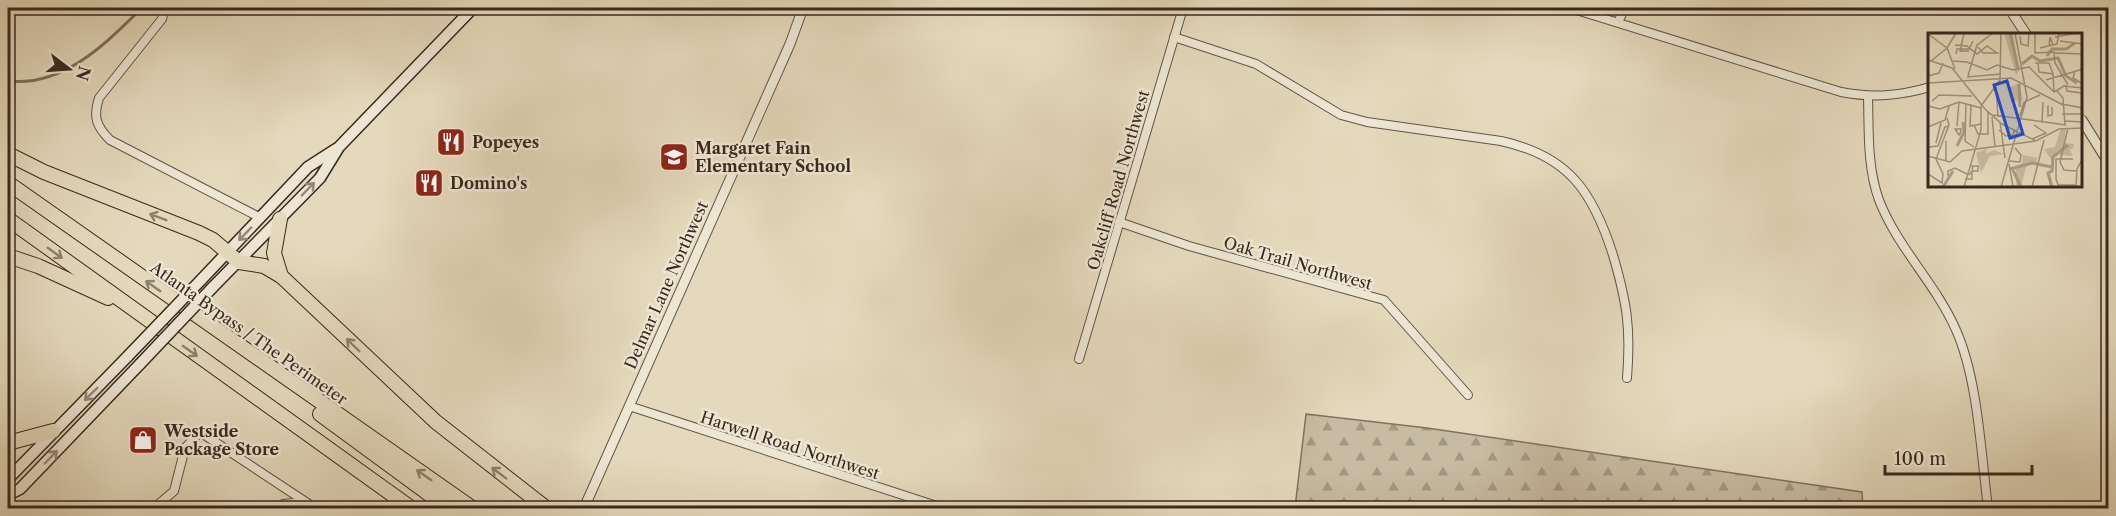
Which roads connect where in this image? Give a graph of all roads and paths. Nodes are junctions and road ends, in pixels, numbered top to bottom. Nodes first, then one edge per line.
1 (165, 8) edge
2 (473, 8) edge
3 (803, 8) edge
4 (1183, 8) edge
5 (1570, 8) edge
6 (1625, 8) edge
7 (2009, 8) edge
8 (1618, 22) junction
9 (2023, 33) edge
10 (1174, 37) junction
11 (1928, 88) edge
12 (1868, 97) junction
13 (2083, 122) edge
14 (339, 147) junction
15 (8, 154) edge
16 (2109, 162) edge
17 (8, 183) edge
18 (261, 218) junction
19 (8, 219) edge
20 (280, 219) junction
21 (1119, 222) junction
22 (8, 256) edge
23 (233, 257) junction
24 (280, 276) junction
25 (125, 305) junction
26 (218, 332) junction
27 (1079, 359) dead end
28 (1627, 378) dead end
29 (1468, 395) dead end
30 (629, 406) junction
31 (53, 431) junction
32 (8, 443) edge
33 (8, 483) edge
34 (8, 495) edge
35 (295, 503) edge
36 (154, 508) edge
37 (279, 508) edge
38 (315, 508) edge
39 (411, 508) edge
40 (448, 508) edge
41 (472, 508) edge
42 (546, 508) edge
43 (584, 508) edge
44 (943, 508) edge
45 (1988, 508) edge

1 - 18 street
2 - 14 main road
3 - 30 street, Delmar Lane Northwest
4 - 10 street, Oakcliff Road Northwest
5 - 8 street
6 - 8 street
7 - 9 street
8 - 12 street
10 - 21 street, Oakcliff Road Northwest
10 - 28 street
11 - 12 street
12 - 45 street
13 - 16 street
14 - 18 main road
20 -> 14 main road
23 -> 15 highway
26 -> 17 highway, Atlanta Bypass / The Perimeter
18 -> 23 main road
19 -> 25 highway
20 - 23 main road
20 - 24 highway
21 - 27 street, Oakcliff Road Northwest
21 - 29 street, Oak Trail Northwest
22 - 25 highway
23 - 24 highway
23 -> 31 main road, bridge
34 -> 23 main road, bridge
42 -> 24 highway
25 -> 39 highway
26 - 40 highway
41 -> 26 highway, Atlanta Bypass / The Perimeter
30 - 43 street, Delmar Lane Northwest
30 - 44 street, Harwell Road Northwest
31 - 32 highway
31 - 33 main road
35 - 36 street
35 - 37 street
35 - 38 street

